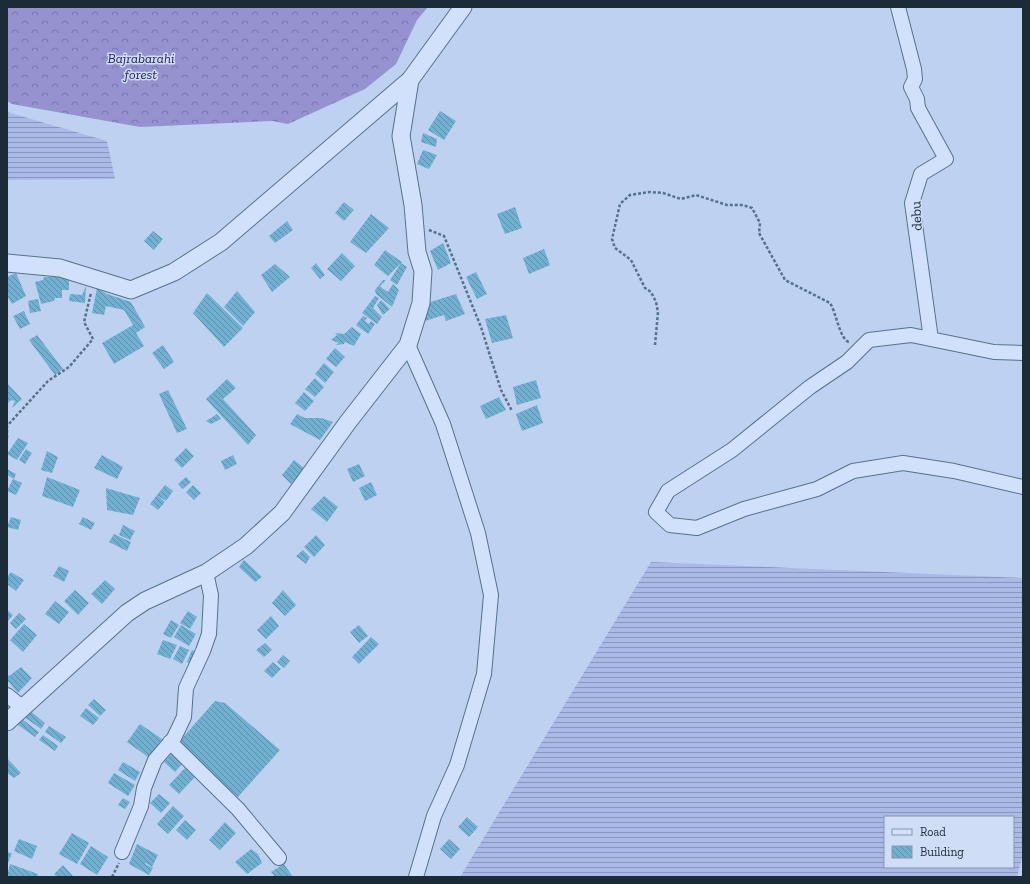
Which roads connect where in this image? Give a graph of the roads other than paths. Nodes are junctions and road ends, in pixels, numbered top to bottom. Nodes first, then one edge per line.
1 (463, 7) edge
2 (898, 7) edge
3 (410, 80) junction
4 (7, 263) edge
5 (930, 339) junction
6 (408, 346) junction
7 (1023, 353) edge
8 (1023, 487) edge
9 (206, 572) junction
10 (7, 695) edge
11 (22, 707) junction
12 (7, 722) edge
13 (170, 742) junction
14 (122, 852) dead end
15 (279, 858) dead end
16 (416, 877) edge

1 - 3 street
2 - 5 street, debu
3 - 4 street
3 - 6 street
5 - 7 street
5 - 8 street
6 - 9 street
6 - 16 street
9 - 11 street
9 - 13 street
10 - 11 street
11 - 12 street
13 - 14 street
13 - 15 street

